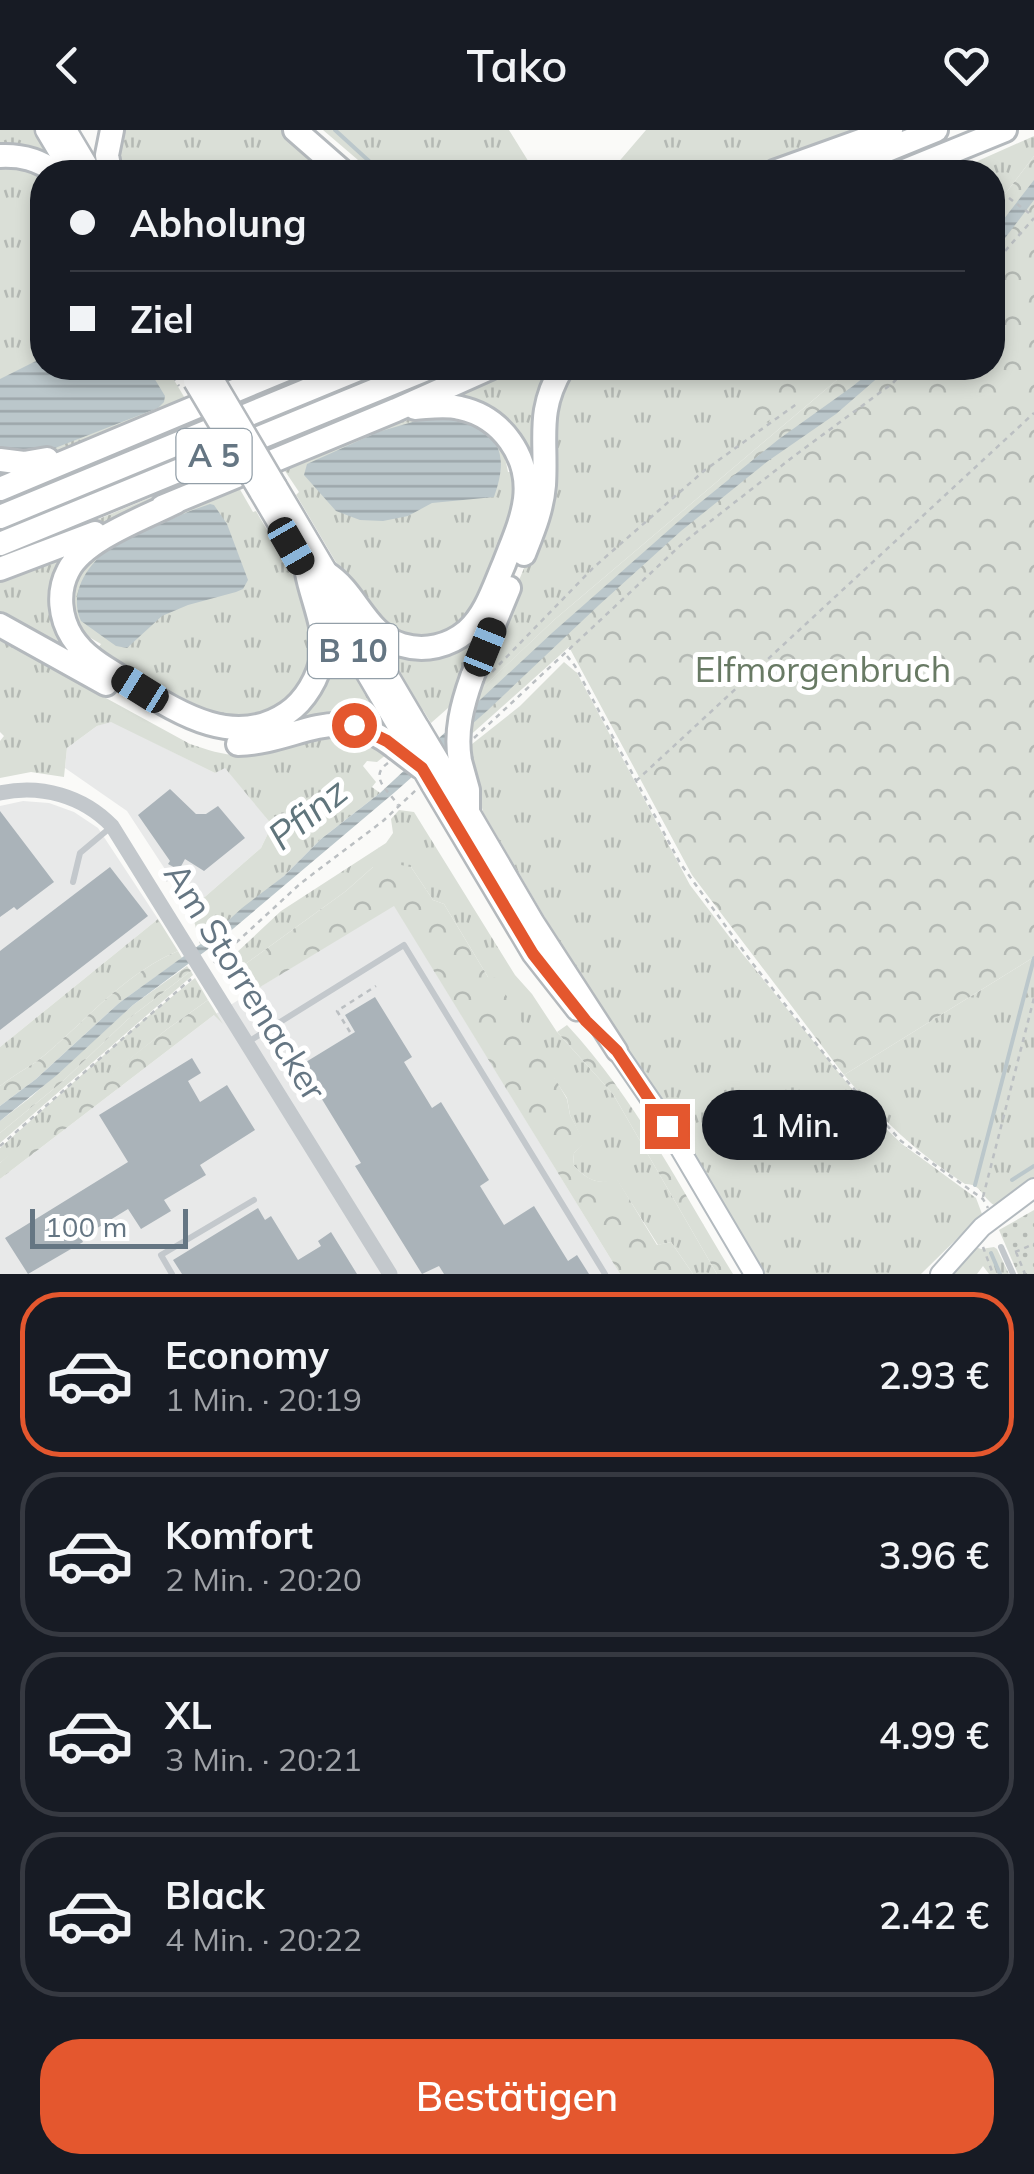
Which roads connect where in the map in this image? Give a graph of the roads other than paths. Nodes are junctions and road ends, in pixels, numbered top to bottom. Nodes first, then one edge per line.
1 (46, 130) edge
2 (66, 130) edge
3 (112, 130) edge
4 (295, 130) edge
5 (315, 130) edge
6 (891, 130) edge
7 (936, 130) edge
8 (997, 134) edge
9 (0, 156) edge
10 (34, 160) edge
11 (64, 160) edge
12 (84, 160) edge
13 (108, 160) edge
14 (329, 160) edge
15 (349, 160) edge
16 (807, 160) edge
17 (862, 160) edge
18 (932, 160) edge
19 (958, 160) edge
20 (195, 380) edge
21 (260, 380) edge
22 (333, 380) edge
23 (400, 380) edge
24 (463, 380) edge
25 (556, 380) edge
26 (396, 410) junction
27 (76, 456) junction
28 (0, 460) edge
29 (0, 489) edge
30 (176, 502) junction
31 (0, 517) edge
32 (0, 544) edge
33 (0, 569) edge
34 (316, 573) junction
35 (0, 625) edge
36 (403, 744) junction
37 (440, 770) junction
38 (0, 792) edge
39 (468, 812) joint
40 (112, 826) junction
41 (73, 882) dead end
42 (247, 1042) junction
43 (617, 1051) junction
44 (1034, 1188) edge
45 (254, 1200) dead end
46 (1001, 1247) dead end
47 (172, 1274) edge
48 (390, 1274) edge
49 (605, 1274) edge
50 (754, 1274) edge
51 (940, 1274) edge
52 (1013, 1274) edge

1 - 11 highway
2 - 12 highway
3 - 13 highway
4 - 14 highway
5 - 15 highway
6 - 16 highway
7 - 17 highway
8 - 18 highway
8 - 19 highway
9 - 10 highway
20 - 34 highway, B 10, bridge
21 - 27 highway
22 - 31 highway, A 5
23 - 32 highway, A 5
24 - 26 highway
25 - 37 highway, bridge
26 - 30 highway
26 - 34 highway
27 - 28 highway
27 - 29 highway
30 - 33 highway
30 - 34 highway, A 5
34 - 36 highway, B 10
35 - 36 highway
36 - 37 highway, bridge
37 - 39 highway
37 - 43 highway
38 - 40 street, Am Storrenacker
39 - 43 highway
40 - 41 lane
40 - 42 street, Am Storrenacker
42 - 48 street, Am Storrenacker
42 - 49 lane
43 - 50 main road
44 - 51 main road
45 - 47 lane
46 - 52 lane

